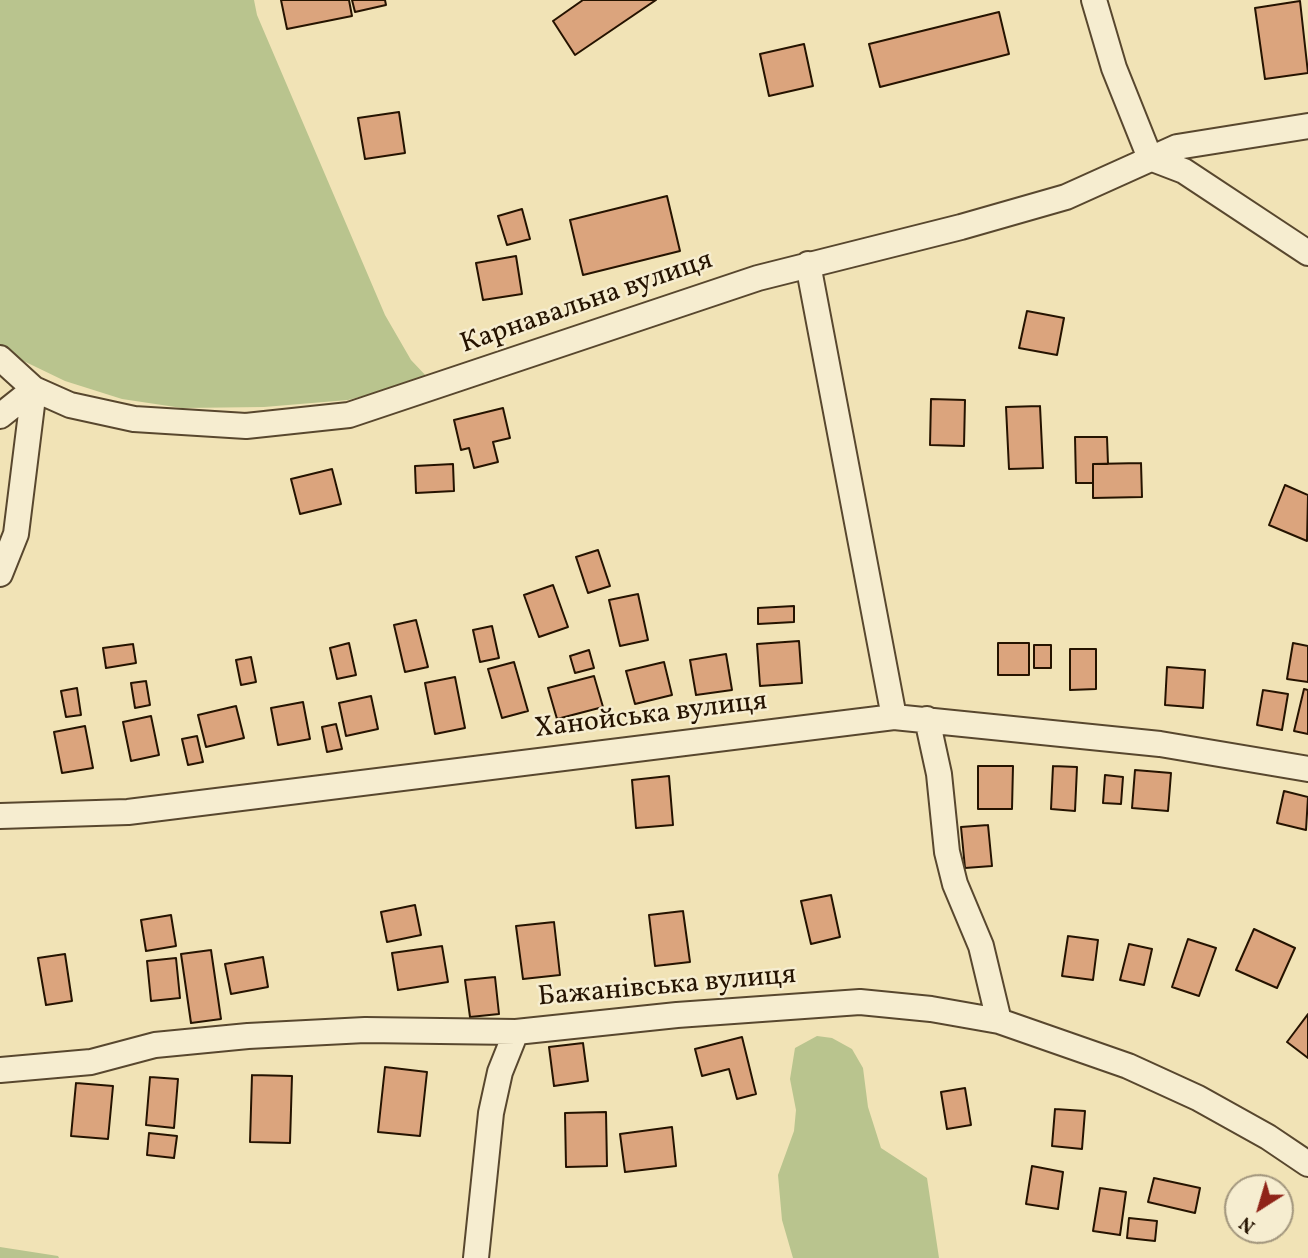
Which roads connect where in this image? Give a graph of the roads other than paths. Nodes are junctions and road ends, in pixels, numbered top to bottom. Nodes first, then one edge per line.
1 (1094, 0) edge
2 (1308, 126) edge
3 (1150, 158) junction
4 (1308, 253) edge
5 (808, 264) junction
6 (0, 358) edge
7 (34, 389) junction
8 (0, 416) edge
9 (0, 574) edge
10 (894, 717) junction
11 (927, 719) junction
12 (1308, 769) edge
13 (0, 816) edge
14 (999, 1021) junction
15 (516, 1032) junction
16 (0, 1070) edge
17 (1308, 1164) edge
18 (475, 1258) edge

1 - 3 street
2 - 3 street, Карнавальна вулиця
3 - 4 street
3 - 5 street, Карнавальна вулиця
5 - 7 street, Карнавальна вулиця
5 - 10 street
6 - 7 street, Карнавальна вулиця
7 - 8 street
7 - 9 street
10 - 11 street, Ханойська вулиця
10 - 13 street, Ханойська вулиця
11 - 12 street, Ханойська вулиця
11 - 14 street
14 - 15 street, Бажанівська вулиця
14 - 17 street, Бажанівська вулиця
15 - 16 street, Бажанівська вулиця
15 - 18 street

